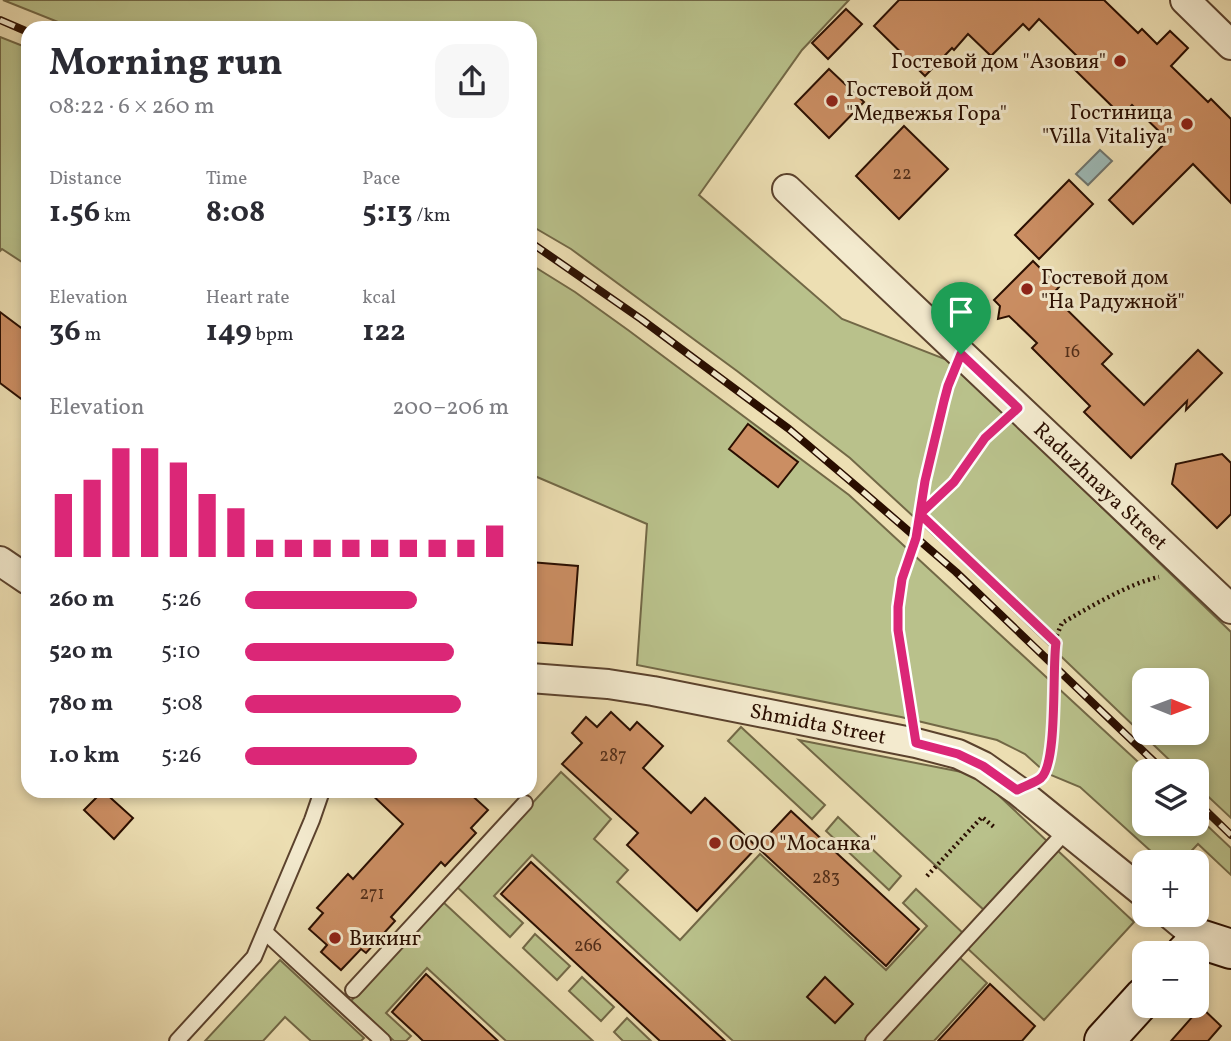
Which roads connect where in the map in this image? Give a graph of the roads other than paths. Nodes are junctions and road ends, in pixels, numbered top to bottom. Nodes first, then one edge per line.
1 (1185, 0) edge
2 (1231, 46) edge
3 (787, 189) dead end
4 (0, 561) edge
5 (21, 575) edge
6 (1228, 599) edge
7 (537, 679) edge
8 (320, 798) edge
9 (526, 803) dead end
10 (1067, 830) junction
11 (1132, 883) edge
12 (265, 932) junction
13 (353, 990) dead end
14 (1132, 1011) edge
15 (177, 1041) edge
16 (383, 1041) edge
17 (873, 1041) edge
18 (1104, 1041) edge

1 - 2 street
3 - 6 street, Raduzhnaya Street
4 - 5 street
7 - 10 street, Shmidta Street
8 - 12 lane
9 - 13 lane
10 - 11 street, Shmidta Street
10 - 17 lane
12 - 15 lane
12 - 16 lane
14 - 18 street

